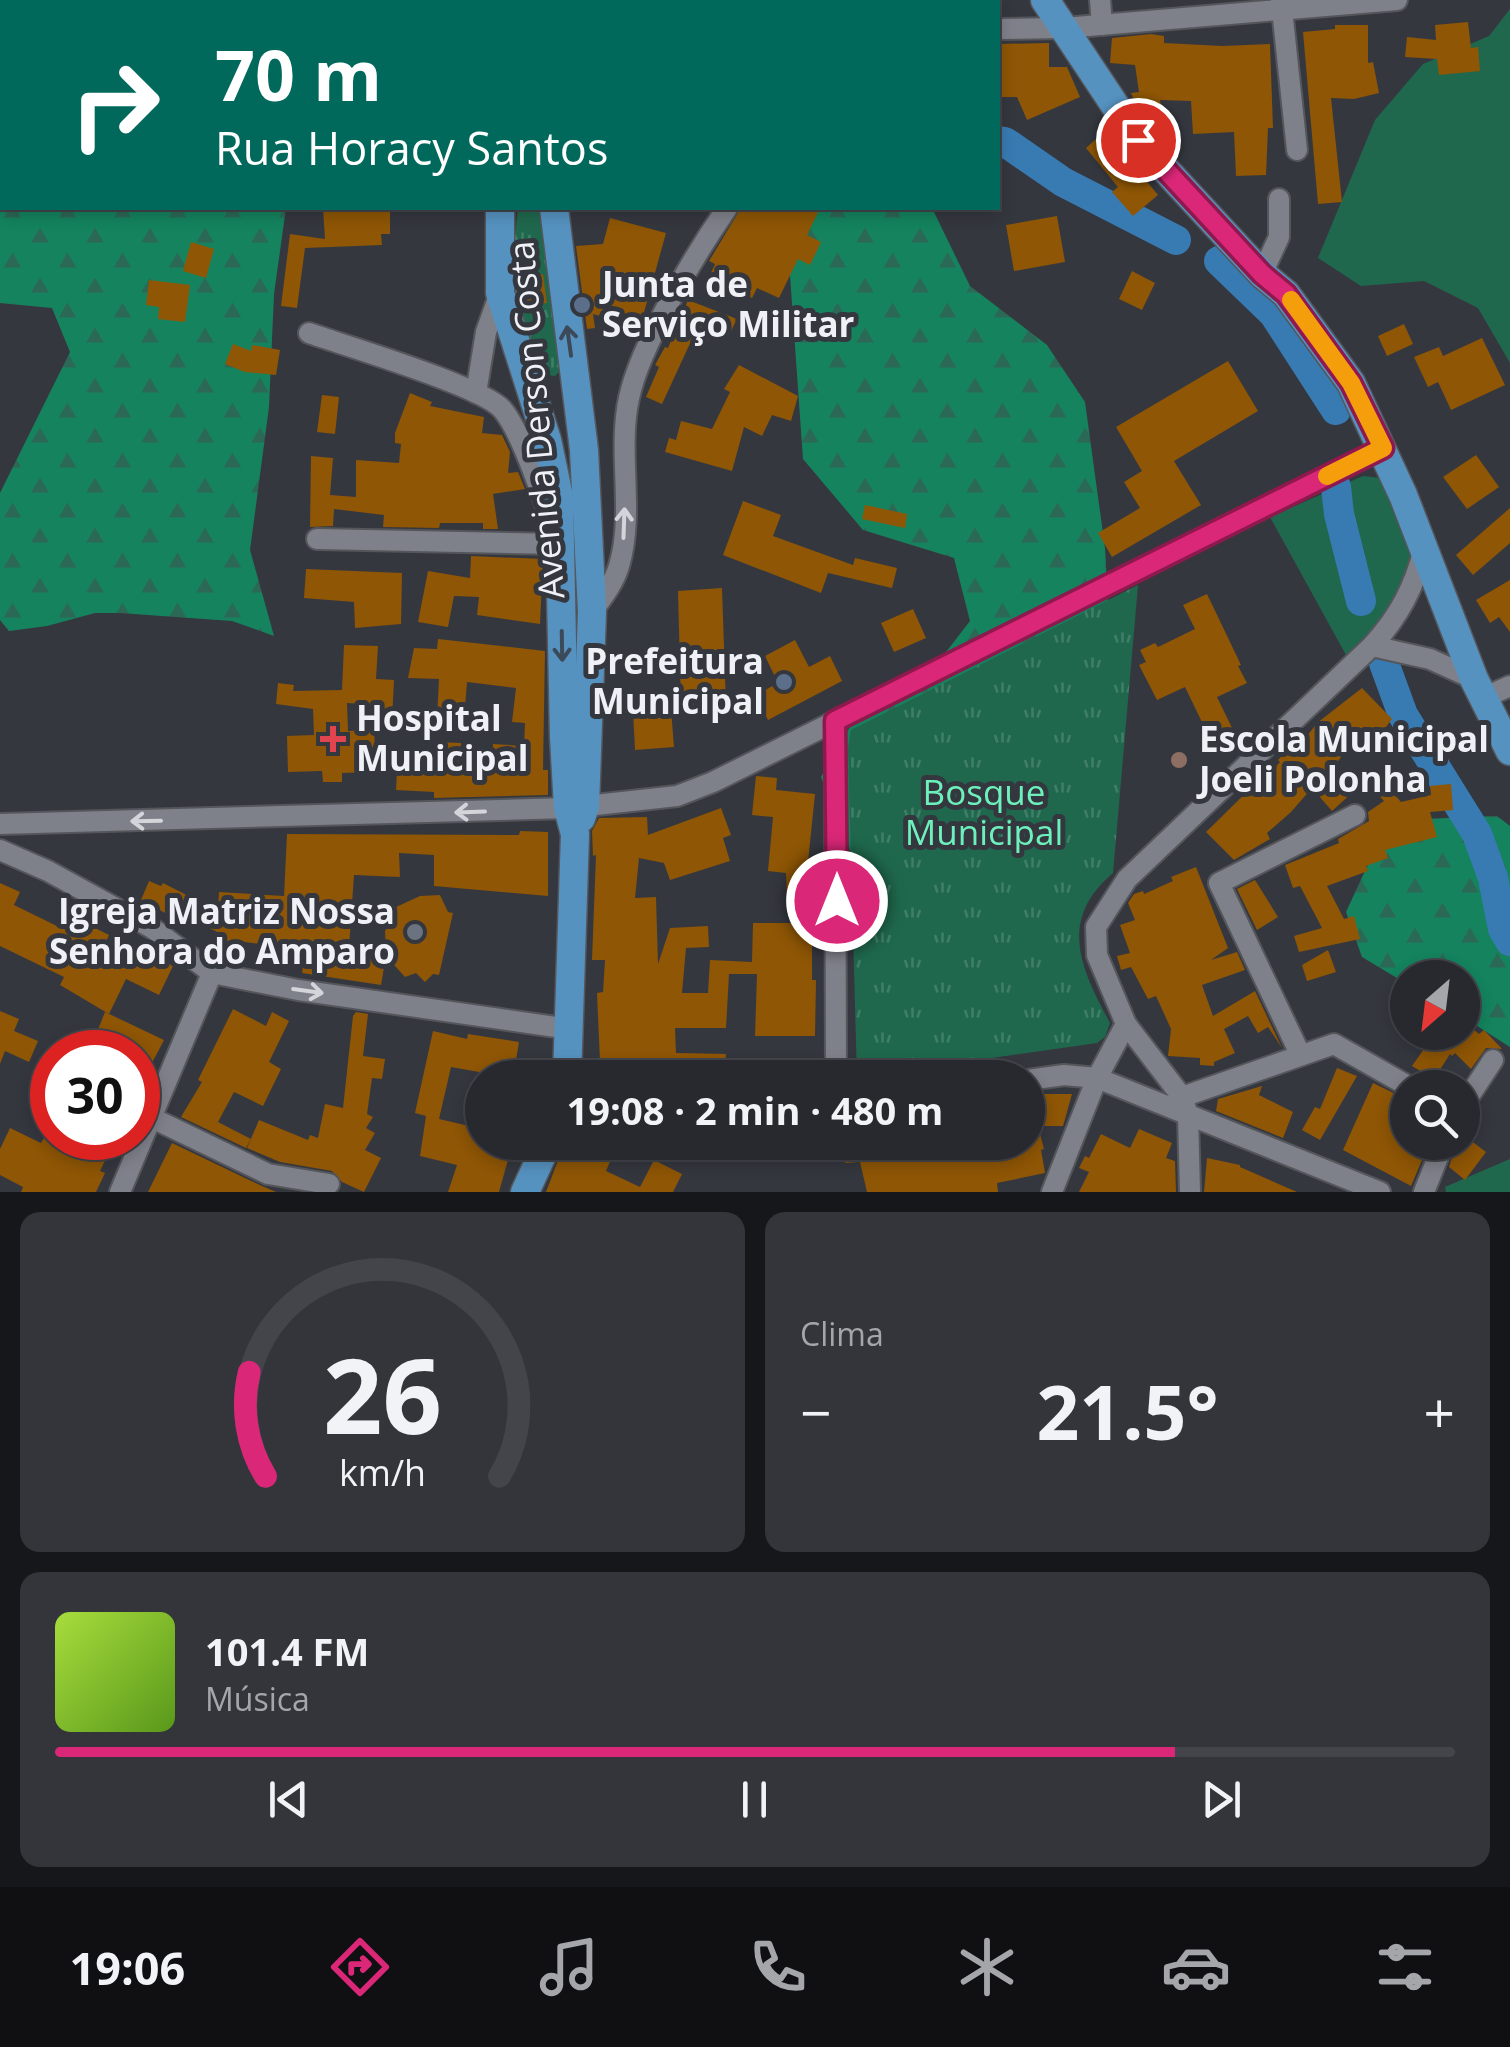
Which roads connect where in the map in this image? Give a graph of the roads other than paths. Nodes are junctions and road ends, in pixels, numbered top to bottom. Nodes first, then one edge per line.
1 (1045, 0) edge
2 (1100, 0) edge
3 (1397, 0) edge
4 (1281, 5) edge
5 (1102, 25) junction
6 (1064, 28) junction
7 (1000, 29) edge
8 (1297, 150) dead end
9 (1278, 199) dead end
10 (500, 210) edge
11 (554, 210) edge
12 (727, 210) edge
13 (1262, 274) junction
14 (500, 293) junction
15 (309, 333) dead end
16 (476, 393) junction
17 (576, 397) junction
18 (536, 409) junction
19 (1383, 448) junction
20 (318, 540) dead end
21 (559, 544) junction
22 (1424, 547) junction
23 (592, 612) junction
24 (1372, 646) junction
25 (1510, 686) edge
26 (1478, 689) junction
27 (835, 721) junction
28 (1510, 751) edge
29 (1356, 815) dead end
30 (576, 816) junction
31 (0, 824) edge
32 (0, 850) edge
33 (212, 973) junction
34 (1126, 1024) junction
35 (570, 1029) junction
36 (1300, 1054) junction
37 (569, 1060) edge
38 (836, 1060) edge
39 (1493, 1060) dead end
40 (1390, 1076) edge
41 (1045, 1077) edge
42 (1098, 1078) junction
43 (1480, 1080) edge
44 (160, 1093) edge
45 (1185, 1106) junction
46 (160, 1121) edge
47 (133, 1160) edge
48 (540, 1160) edge
49 (1437, 1160) edge
50 (328, 1184) dead end
51 (120, 1192) edge
52 (525, 1192) edge
53 (1052, 1192) edge
54 (1190, 1192) edge
55 (1380, 1192) edge
56 (1424, 1192) edge

1 - 6 main road
2 - 5 street
3 - 4 street
4 - 5 street
4 - 8 street
5 - 6 street
6 - 7 street
6 - 13 main road
9 - 13 street
10 - 14 main road, Avenida Derson Costa
17 -> 11 main road, Avenida Derson Costa
23 -> 12 street
13 - 19 main road
14 - 16 street
14 - 18 main road, Avenida Derson Costa
15 - 16 street
16 - 21 street
17 - 18 main road
17 - 23 main road, Avenida Derson Costa
18 - 21 main road, Avenida Derson Costa
19 - 22 main road
19 - 27 street
20 - 21 street
21 -> 30 main road, Avenida Derson Costa
22 - 24 street
22 - 26 main road
23 - 30 main road, Avenida Derson Costa
24 - 26 street
24 - 34 street
25 - 26 street
26 - 28 main road
27 - 30 street
27 - 38 street
29 - 36 street
30 -> 31 street
30 - 35 main road
32 - 33 street
33 -> 35 street
33 - 44 street
34 - 42 street
34 - 45 street
35 - 37 main road
36 - 40 street
36 - 45 street
39 - 43 street
41 - 42 street
42 - 45 street
42 - 53 street
45 - 54 street
45 - 55 street
46 - 50 street
47 - 51 street
48 - 52 main road
49 - 56 street

